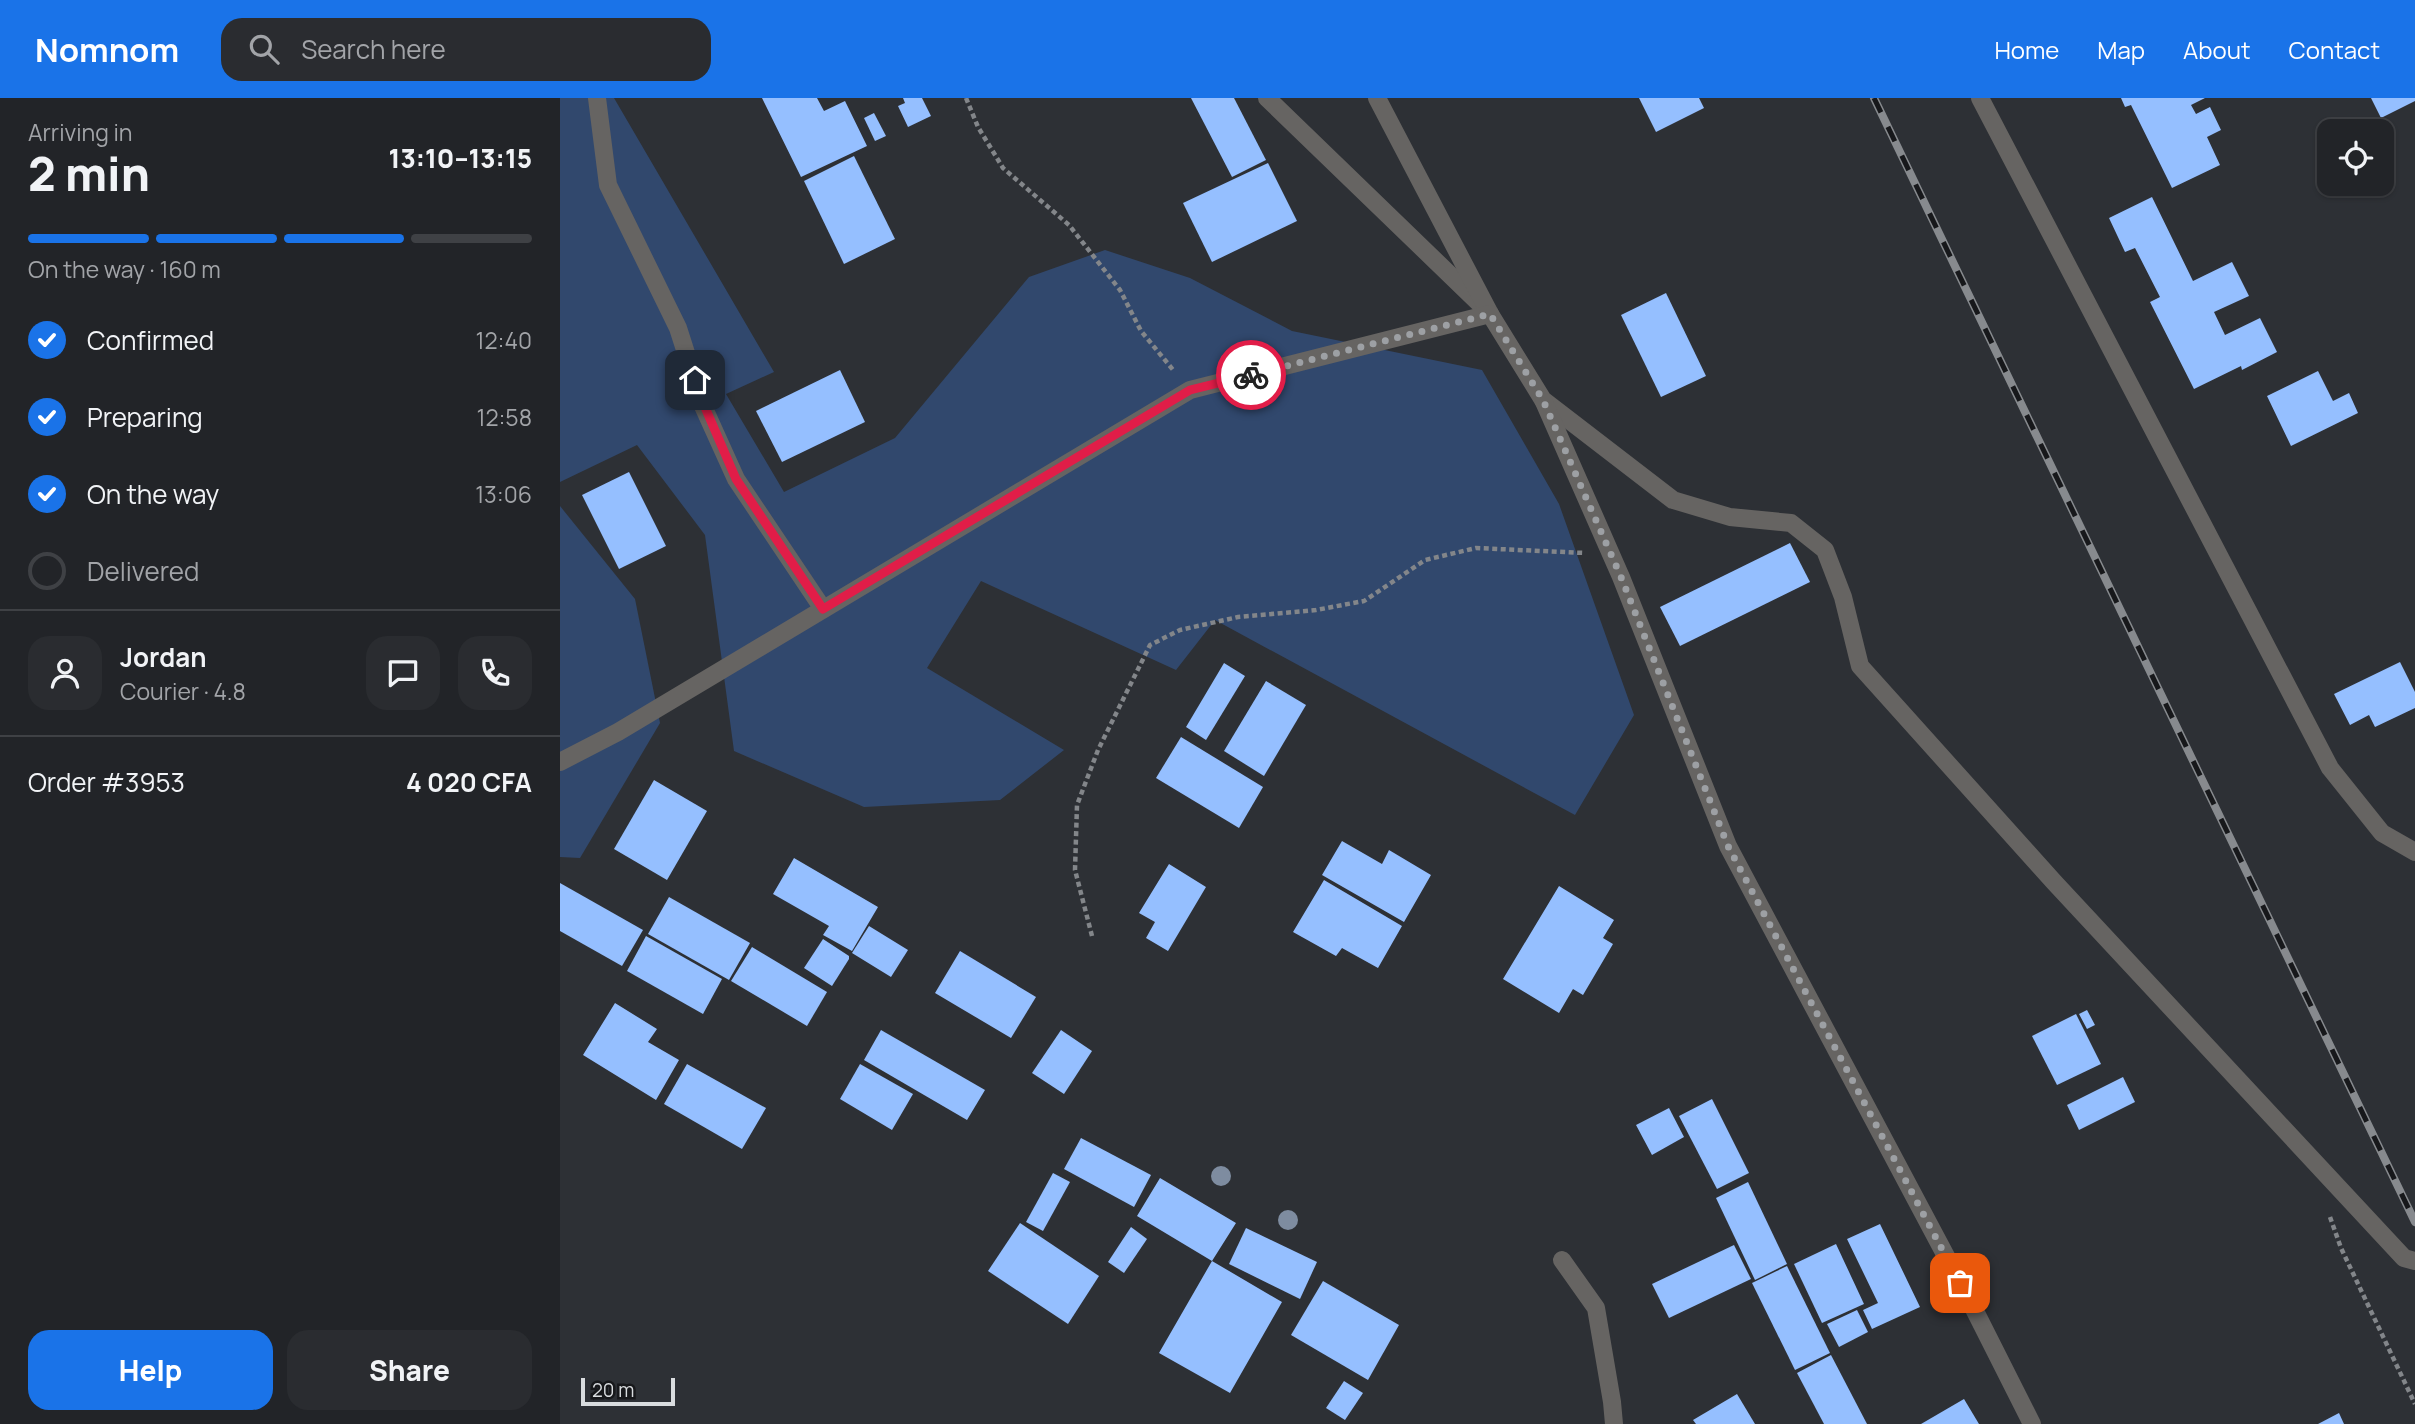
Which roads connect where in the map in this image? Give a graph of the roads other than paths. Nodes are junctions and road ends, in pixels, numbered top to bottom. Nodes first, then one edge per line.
1 (597, 98) edge
2 (1267, 98) edge
3 (1377, 98) edge
4 (1980, 98) edge
5 (1490, 314) junction
6 (1543, 400) junction
7 (823, 609) junction
8 (560, 762) edge
9 (2415, 852) edge
10 (1562, 1260) dead end
11 (2415, 1261) edge
12 (1614, 1424) edge
13 (2032, 1424) edge

1 - 7 street
2 - 5 street
3 - 5 street
4 - 9 street
5 - 6 street
5 - 7 street
6 - 11 street
6 - 13 street
7 - 8 street
10 - 12 street

